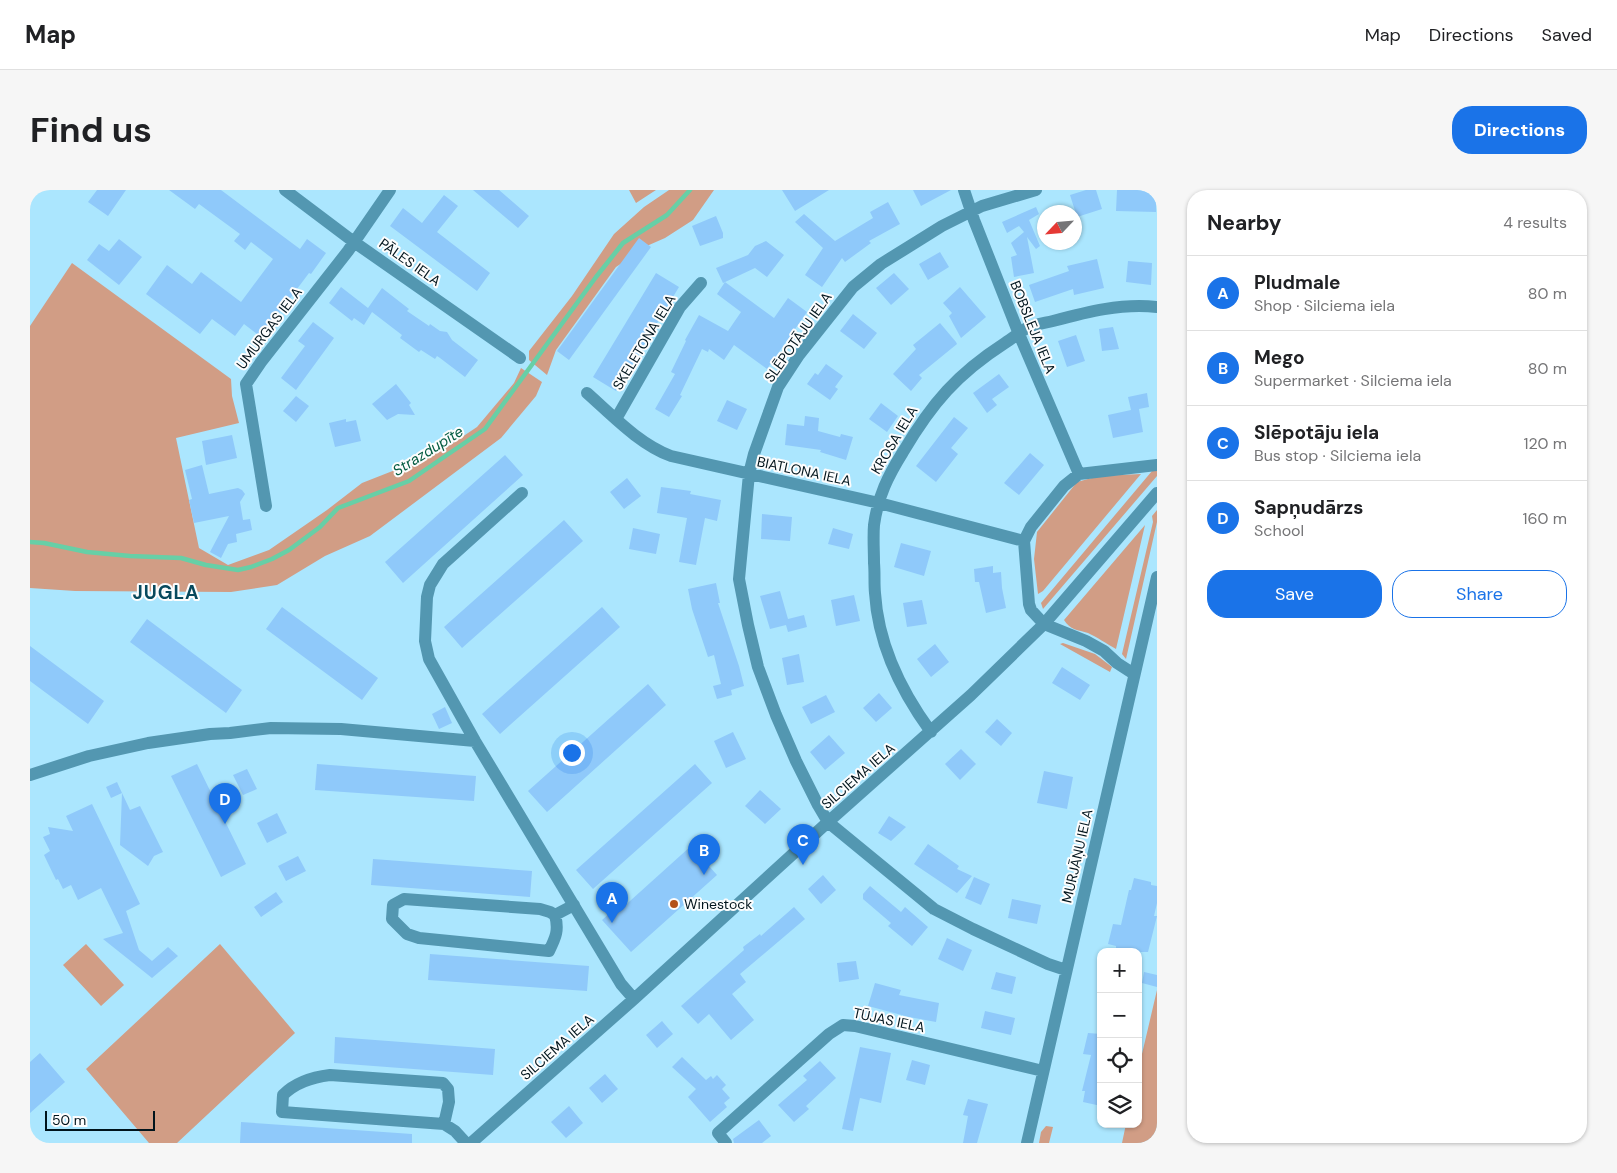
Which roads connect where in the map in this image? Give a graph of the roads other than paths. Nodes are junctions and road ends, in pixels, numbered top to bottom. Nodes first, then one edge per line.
1 (285, 190) edge
2 (390, 190) edge
3 (964, 190) edge
4 (1036, 190) edge
5 (971, 211) junction
6 (354, 242) junction
7 (702, 283) dead end
8 (1157, 307) edge
9 (1019, 334) junction
10 (520, 358) dead end
11 (587, 393) dead end
12 (616, 419) junction
13 (1157, 465) edge
14 (749, 474) junction
15 (1079, 474) junction
16 (522, 493) dead end
17 (1157, 493) edge
18 (879, 502) junction
19 (266, 506) dead end
20 (1024, 541) junction
21 (1157, 577) edge
22 (1044, 624) junction
23 (1134, 674) junction
24 (931, 732) junction
25 (475, 741) junction
26 (30, 775) edge
27 (828, 822) junction
28 (574, 905) junction
29 (554, 916) junction
30 (1066, 970) junction
31 (634, 999) junction
32 (1043, 1071) junction
33 (444, 1124) junction
34 (466, 1143) edge
35 (471, 1143) edge
36 (726, 1143) edge
37 (1027, 1143) edge

1 - 6 street, PĀLES IELA
2 - 6 street, UMURGAS IELA
3 - 5 street, BOBSLEJA IELA
4 - 5 street, SLĒPOTĀJU IELA
5 - 9 street, BOBSLEJA IELA
5 - 14 street, SLĒPOTĀJU IELA
6 - 10 street, PĀLES IELA
6 - 19 street, UMURGAS IELA
7 - 12 street, SKELETONA IELA
8 - 9 street, KROSA IELA
9 - 15 street, BOBSLEJA IELA
9 - 18 street, KROSA IELA
11 - 12 street, BIATLONA IELA
12 - 14 street, BIATLONA IELA
13 - 15 street
14 - 18 street, BIATLONA IELA
14 - 27 street, SLĒPOTĀJU IELA
15 - 20 street
16 - 25 street
17 - 22 street, SILCIEMA IELA
18 - 20 street, BIATLONA IELA
18 - 24 street, KROSA IELA
20 - 22 street
21 - 23 street, MURJĀŅU IELA
22 - 23 street
22 - 24 street, SILCIEMA IELA
23 - 30 street, MURJĀŅU IELA
24 - 27 street, SILCIEMA IELA
25 - 26 street
25 - 28 street
27 - 30 street, SLĒPOTĀJU IELA
27 - 31 street, SILCIEMA IELA
28 - 29 street
28 - 31 street
29 - 29 street
30 - 32 street, MURJĀŅU IELA
31 - 35 street, SILCIEMA IELA
32 - 36 street, TŪJAS IELA
32 - 37 street, MURJĀŅU IELA
33 - 33 street
33 - 34 street

